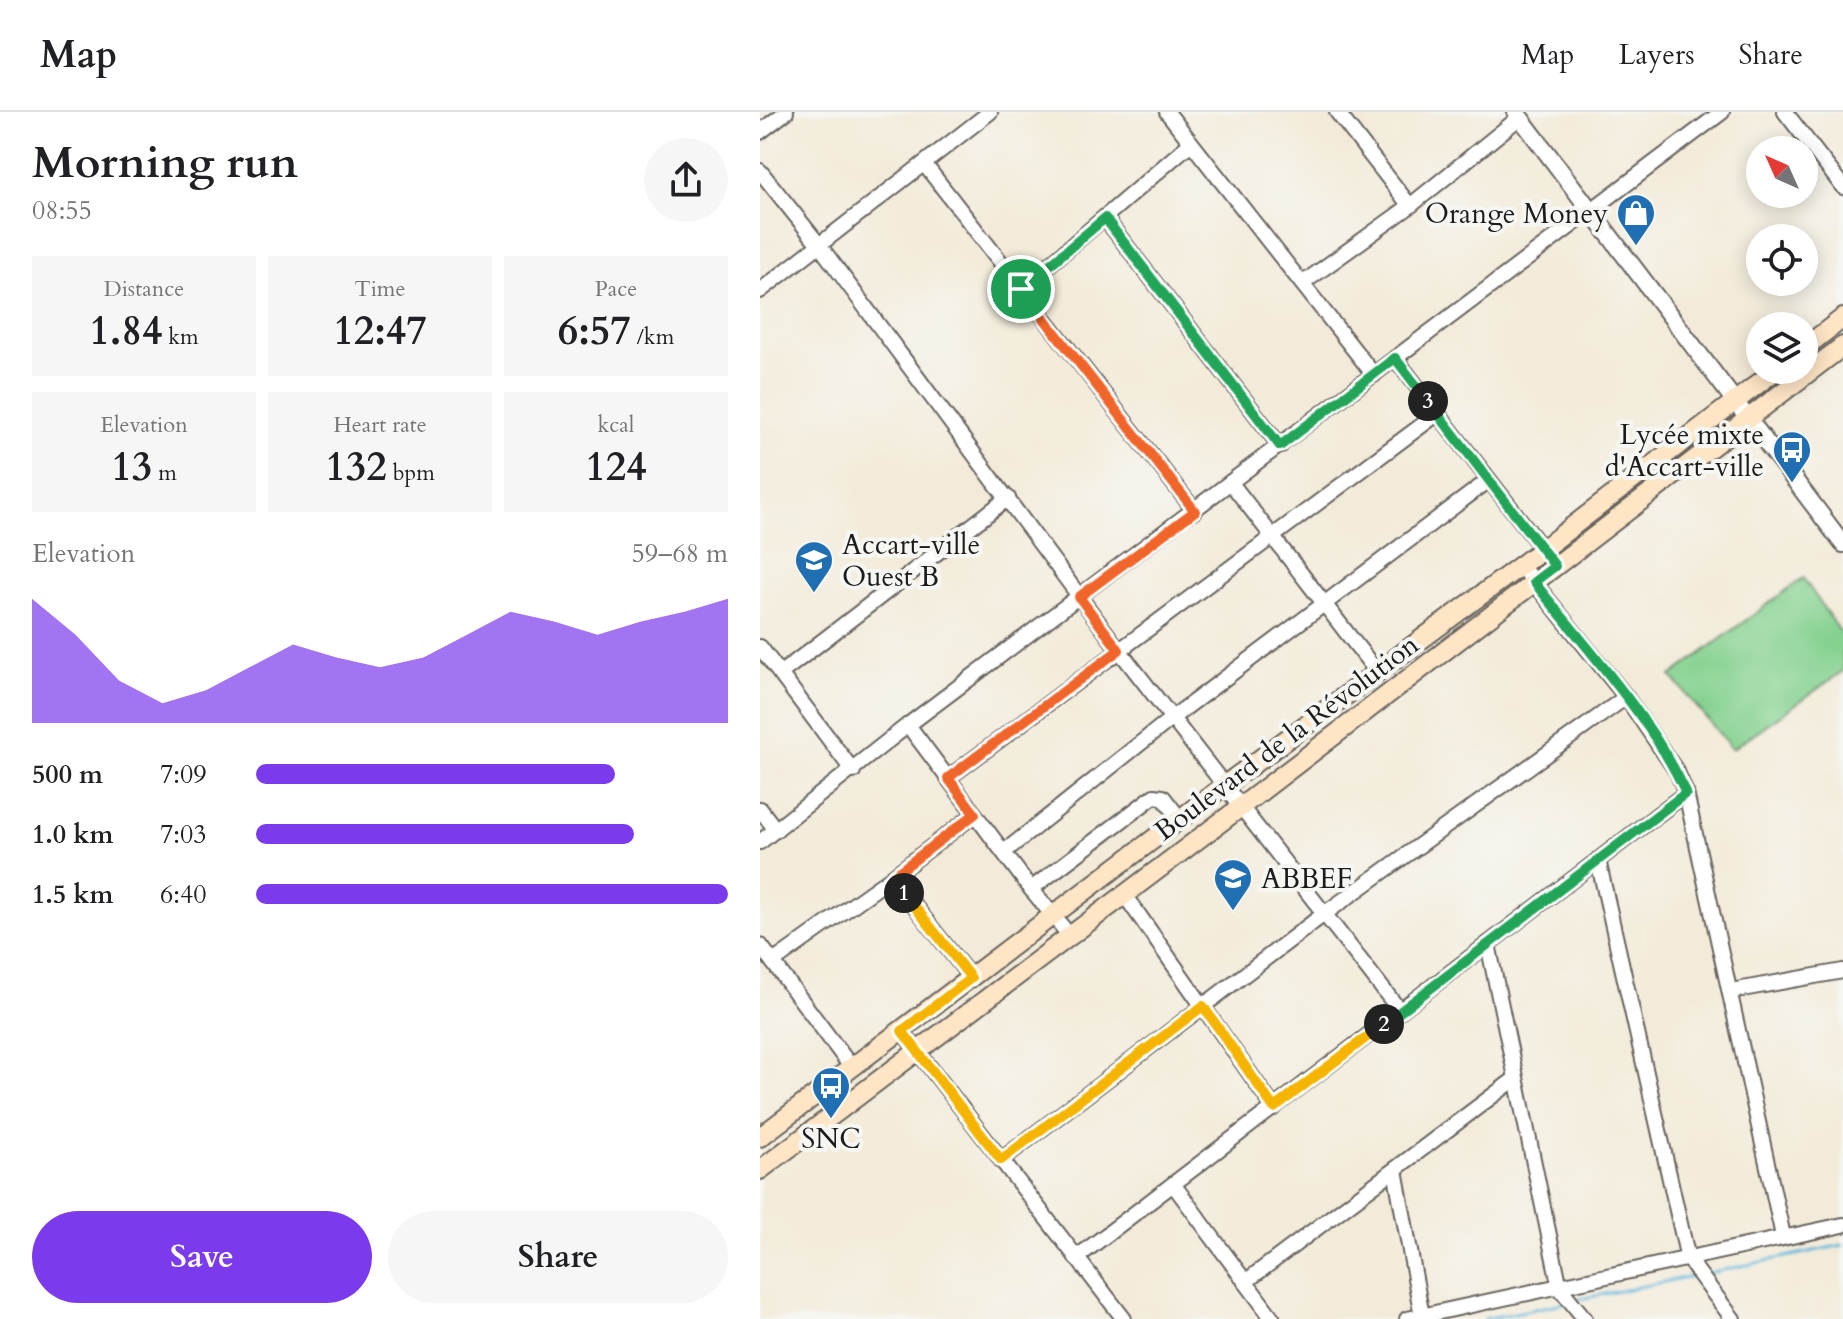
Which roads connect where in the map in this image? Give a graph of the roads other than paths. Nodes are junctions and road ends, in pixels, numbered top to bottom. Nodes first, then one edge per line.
1 (786, 112) edge
2 (990, 112) edge
3 (1167, 112) edge
4 (1337, 112) edge
5 (1722, 112) edge
6 (1785, 112) edge
7 (1518, 114) edge
8 (760, 132) edge
9 (1191, 143) junction
10 (925, 165) junction
11 (760, 171) edge
12 (1843, 187) edge
13 (1410, 206) junction
14 (1591, 210) junction
15 (1105, 218) junction
16 (820, 246) junction
17 (1303, 283) junction
18 (1021, 289) junction
19 (760, 291) edge
20 (1843, 318) edge
21 (1818, 337) edge
22 (1843, 346) edge
23 (1395, 358) junction
24 (1374, 375) junction
25 (1758, 384) edge
26 (1734, 402) junction
27 (1437, 414) junction
28 (1746, 417) junction
29 (1280, 446) junction
30 (1489, 480) junction
31 (1231, 483) junction
32 (1008, 498) junction
33 (1195, 511) junction
34 (1273, 539) junction
35 (1843, 544) edge
36 (1543, 549) junction
37 (1521, 566) junction
38 (1555, 566) junction
39 (1534, 582) junction
40 (1079, 597) junction
41 (1324, 605) junction
42 (760, 647) edge
43 (1119, 650) junction
44 (1377, 672) junction
45 (781, 673) junction
46 (1626, 697) junction
47 (1172, 718) junction
48 (908, 725) junction
49 (853, 771) junction
50 (948, 778) junction
51 (1225, 785) junction
52 (1686, 793) junction
53 (1242, 806) junction
54 (760, 809) edge
55 (975, 814) junction
56 (1180, 819) junction
57 (776, 830) junction
58 (760, 842) edge
59 (1004, 852) junction
60 (1598, 860) junction
61 (892, 877) junction
62 (1031, 889) junction
63 (1124, 894) junction
64 (1053, 914) junction
65 (1324, 914) junction
66 (1070, 936) junction
67 (1488, 944) junction
68 (760, 945) edge
69 (773, 962) junction
70 (1843, 971) edge
71 (971, 978) junction
72 (1731, 991) junction
73 (1203, 1006) junction
74 (1400, 1011) junction
75 (902, 1031) junction
76 (916, 1051) junction
77 (852, 1068) junction
78 (1515, 1079) junction
79 (1274, 1108) junction
80 (760, 1137) edge
81 (1001, 1160) junction
82 (760, 1170) edge
83 (1395, 1170) junction
84 (1173, 1184) junction
85 (1843, 1225) edge
86 (1783, 1236) junction
87 (1076, 1258) junction
88 (1688, 1259) junction
89 (1245, 1282) junction
90 (1560, 1288) junction
91 (1431, 1316) edge
92 (1124, 1319) edge
93 (1273, 1319) edge
94 (1407, 1319) edge
95 (1585, 1319) edge
96 (1733, 1319) edge

1 - 8 street
2 - 10 street
3 - 9 street
4 - 13 street
5 - 14 street
6 - 12 street
7 - 13 street
7 - 14 street
9 - 15 street
9 - 17 street
10 - 16 street
10 - 18 street
11 - 16 street
13 - 17 street
14 - 23 street
14 - 26 street
15 - 18 street
15 - 29 street
16 - 19 street
16 - 32 street
17 - 24 street
18 - 33 street
20 - 21 main road
22 - 28 main road, Boulevard de la Révolution
23 - 24 street
23 - 27 street
24 - 29 street
25 - 26 main road, Boulevard de la Révolution
26 - 28 street
26 - 36 main road, Boulevard de la Révolution
27 - 30 street
27 - 34 street
28 - 35 street
28 - 38 main road, Boulevard de la Révolution
29 - 31 street
30 - 36 street
30 - 41 street
31 - 33 street
31 - 34 street
32 - 40 street
32 - 45 street
33 - 40 street
34 - 41 street
34 - 43 street
36 - 37 main road, Boulevard de la Révolution
36 - 38 street
37 - 39 street
37 - 44 main road, Boulevard de la Révolution
38 - 39 main road, Boulevard de la Révolution
39 - 46 street
39 - 53 main road, Boulevard de la Révolution
40 - 43 street
40 - 48 street
41 - 44 street
41 - 47 street
42 - 45 street
43 - 47 street
43 - 50 street
44 - 51 main road, Boulevard de la Révolution
45 - 49 street
46 - 52 street
46 - 65 street
47 - 51 street
47 - 59 street
48 - 49 street
48 - 50 street
49 - 57 street
50 - 55 street
51 - 53 street
51 - 56 main road, Boulevard de la Révolution
52 - 60 street
52 - 72 street
53 - 63 main road, Boulevard de la Révolution
53 - 65 street
54 - 57 street
55 - 59 street
55 - 61 street
56 - 62 street
56 - 64 main road, Boulevard de la Révolution
57 - 58 street
59 - 62 street
60 - 67 street
60 - 88 street
61 - 69 street
61 - 71 street
62 - 64 street
63 - 66 main road, Boulevard de la Révolution
63 - 73 street
64 - 66 street
64 - 71 main road, Boulevard de la Révolution
65 - 73 street
65 - 74 street
66 - 76 main road, Boulevard de la Révolution
67 - 74 street
67 - 78 street
68 - 69 street
69 - 77 street
70 - 72 street
71 - 75 main road, Boulevard de la Révolution
72 - 86 street
73 - 79 street
73 - 81 street
74 - 79 street
75 - 76 street
75 - 77 main road, Boulevard de la Révolution
76 - 81 street
76 - 82 main road, Boulevard de la Révolution
77 - 80 main road, Boulevard de la Révolution
78 - 83 street
78 - 90 street
79 - 84 street
81 - 87 street
83 - 89 street
83 - 91 street
84 - 87 street
84 - 89 street
85 - 86 street
86 - 88 street
87 - 92 street
88 - 90 street
88 - 96 street
89 - 93 street
90 - 91 street
90 - 95 street
91 - 94 street

